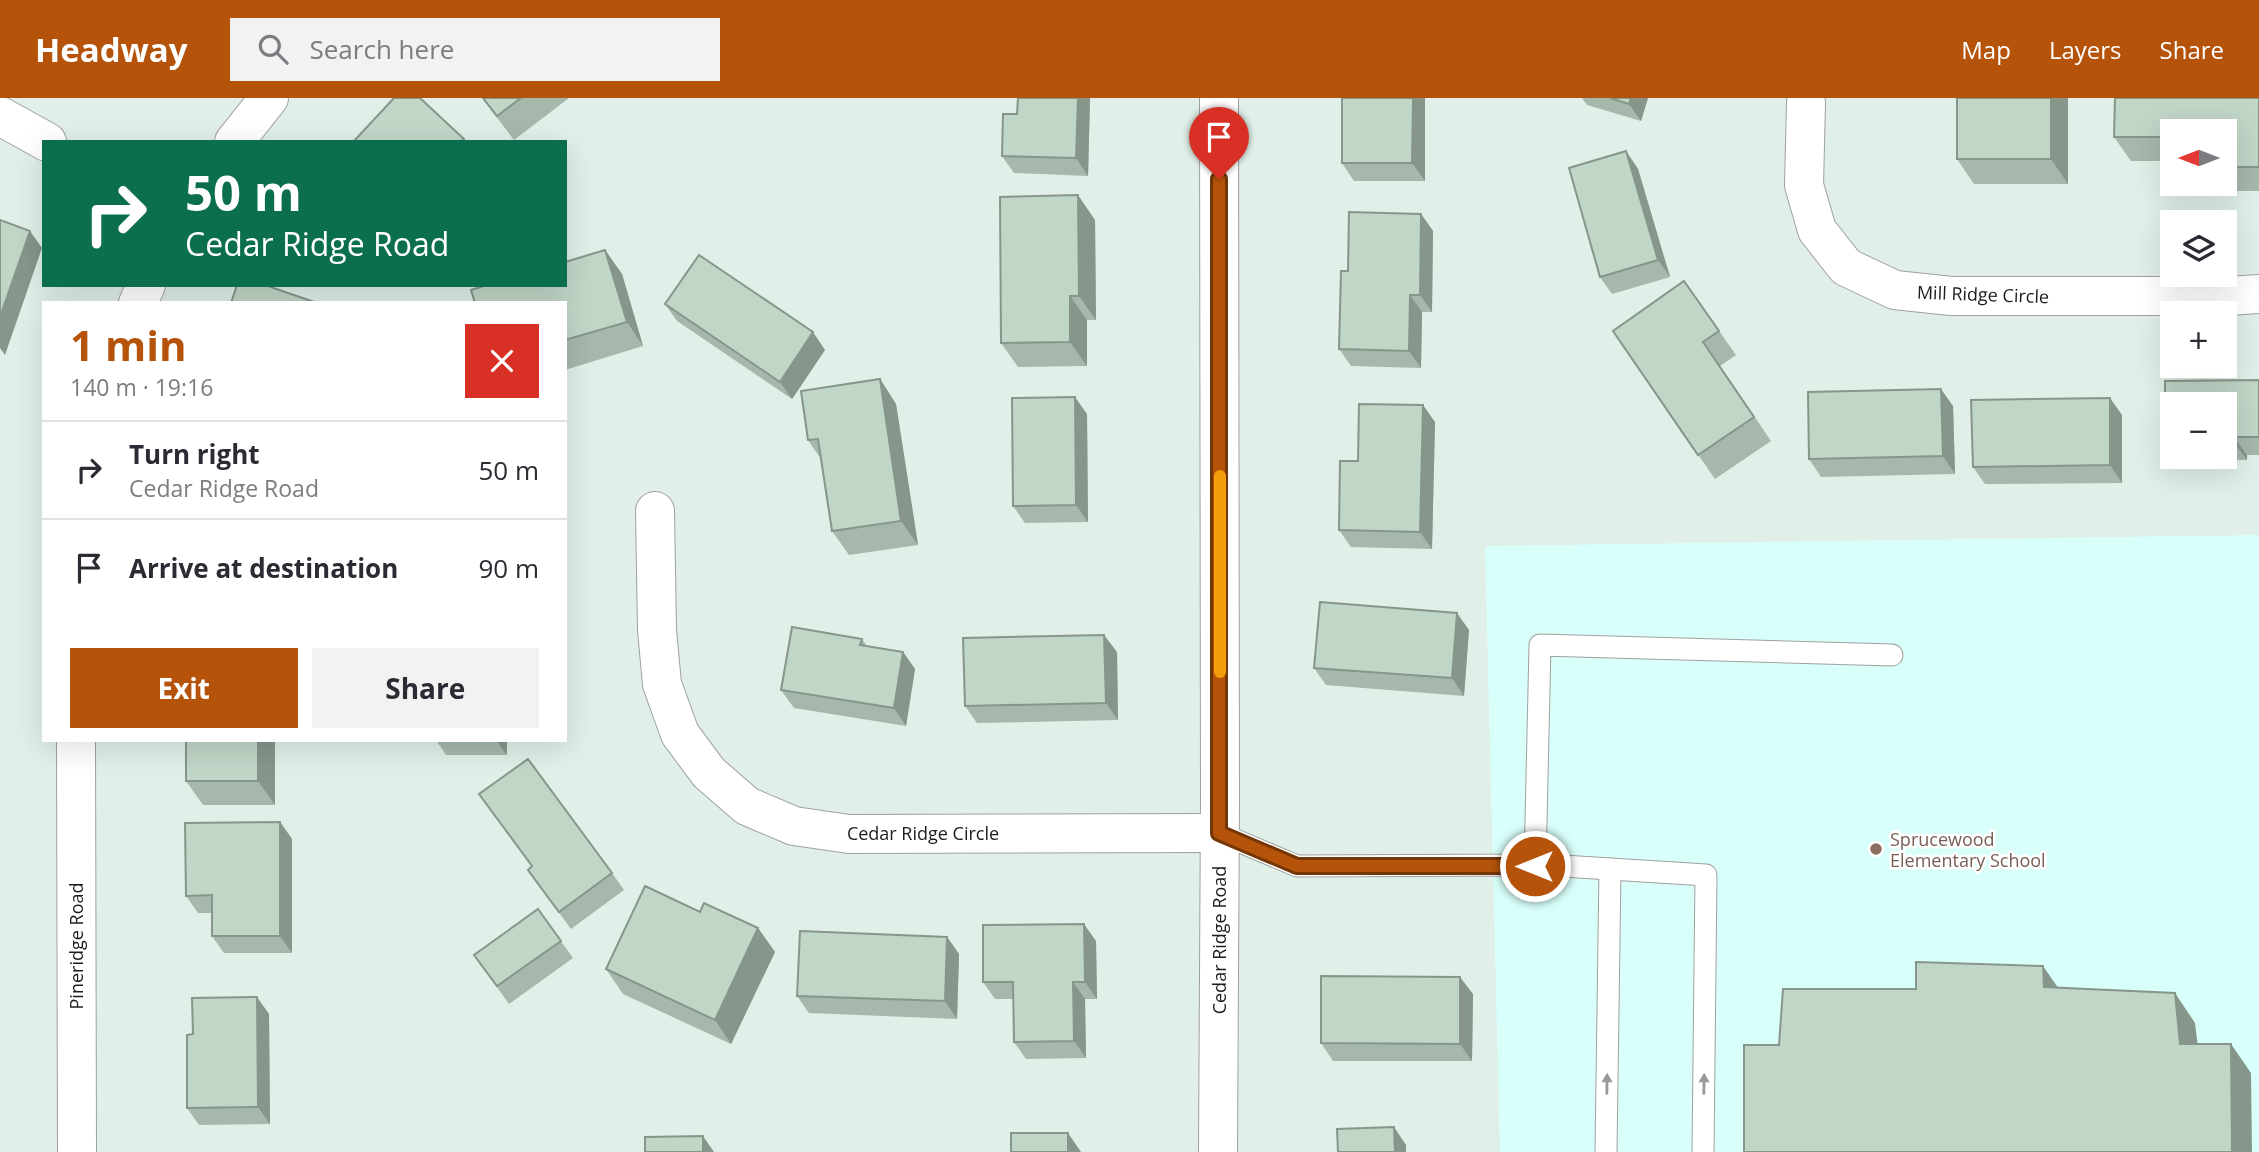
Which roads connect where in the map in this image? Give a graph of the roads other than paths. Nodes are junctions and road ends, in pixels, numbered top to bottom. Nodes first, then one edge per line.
1 (269, 98) edge
2 (1219, 98) edge
3 (1807, 103) dead end
4 (0, 116) edge
5 (43, 140) edge
6 (236, 140) edge
7 (2259, 294) edge
8 (655, 511) dead end
9 (1892, 655) dead end
10 (76, 742) edge
11 (1219, 833) junction
12 (1535, 866) junction
13 (1610, 869) junction
14 (77, 1152) edge
15 (1218, 1152) edge
16 (1606, 1152) edge
17 (1703, 1152) edge

1 - 6 street
2 - 11 street, Cedar Ridge Road
3 - 7 street, Mill Ridge Circle
4 - 5 street
8 - 11 street, Cedar Ridge Circle
9 - 12 lane
10 - 14 street, Pineridge Road
11 - 12 lane
11 - 15 street, Cedar Ridge Road
12 - 13 lane
16 -> 13 lane
17 -> 13 lane

